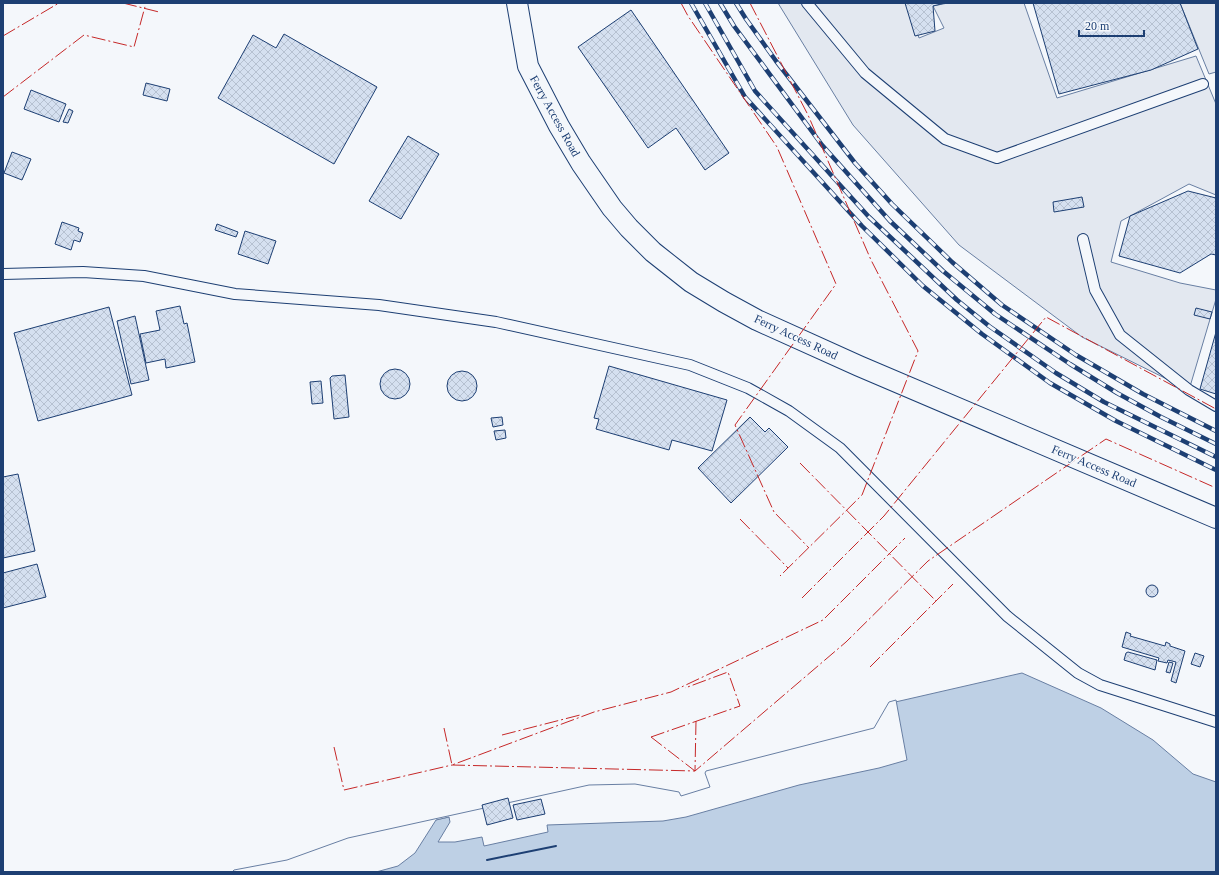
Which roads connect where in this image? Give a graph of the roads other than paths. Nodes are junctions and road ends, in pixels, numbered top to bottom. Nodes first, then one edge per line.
1 (517, 3) edge
2 (807, 3) edge
3 (1203, 84) dead end
4 (1083, 239) dead end
5 (3, 274) edge
6 (1216, 406) edge
7 (1216, 518) edge
8 (1216, 722) edge

1 - 7 street, Ferry Access Road
2 - 3 lane
4 - 6 lane
5 - 8 lane

